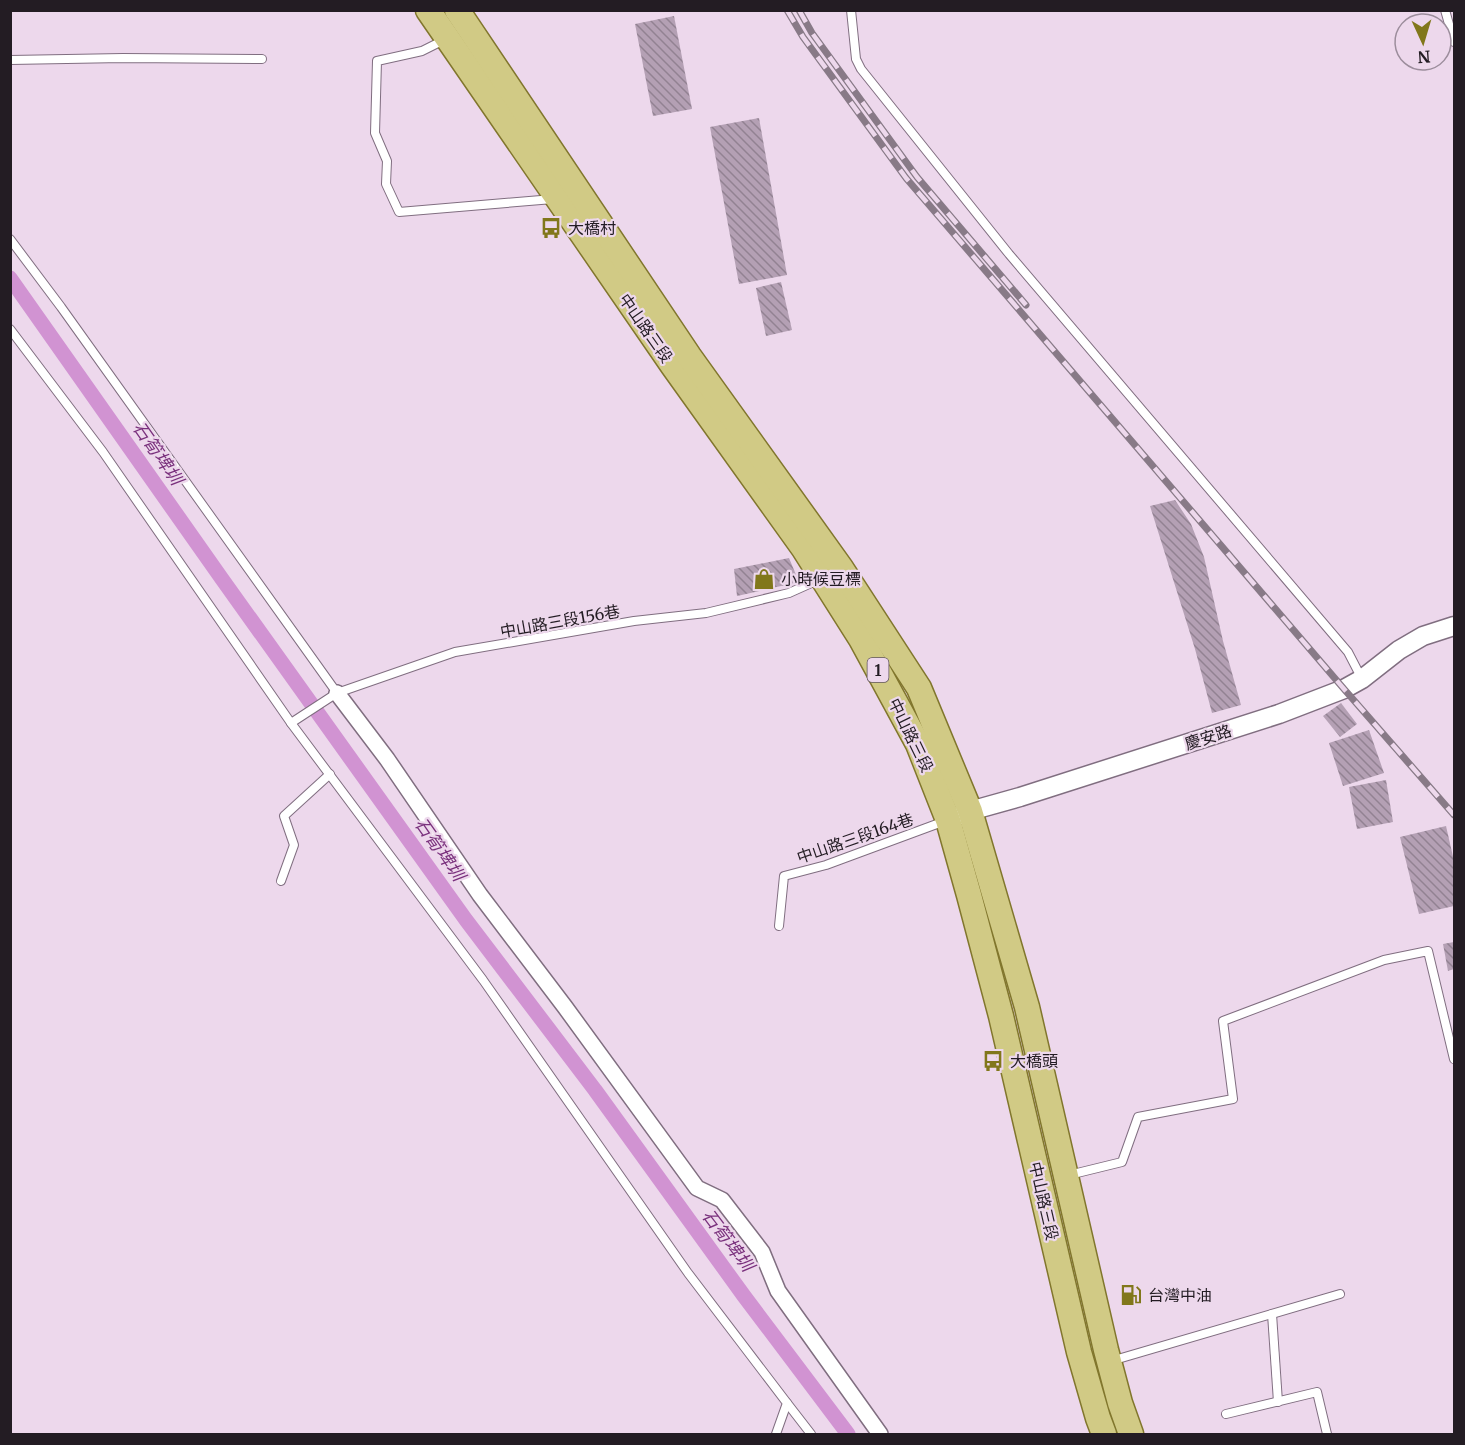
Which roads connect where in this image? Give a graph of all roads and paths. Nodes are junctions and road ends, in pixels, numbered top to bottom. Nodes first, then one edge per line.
1 (428, 10) edge
2 (850, 10) edge
3 (1445, 10) edge
4 (456, 26) edge
5 (1455, 42) edge
6 (262, 59) dead end
7 (10, 60) edge
8 (557, 199) junction
9 (10, 239) edge
10 (10, 329) edge
11 (832, 573) junction
12 (1455, 626) edge
13 (1362, 679) junction
14 (337, 693) junction
15 (291, 723) junction
16 (330, 774) junction
17 (959, 816) junction
18 (281, 881) dead end
19 (778, 926) dead end
20 (1455, 1059) edge
21 (1065, 1176) junction
22 (1340, 1294) dead end
23 (1272, 1314) junction
24 (1109, 1361) junction
25 (1278, 1402) junction
26 (787, 1403) junction
27 (1226, 1414) dead end
28 (776, 1434) edge
29 (811, 1434) edge
30 (880, 1434) edge
31 (1104, 1434) edge
32 (1131, 1434) edge
33 (1327, 1434) edge

1 - 4 main road, 中山路三段 / 1
2 - 13 lane
3 - 5 lane
4 - 8 main road, 中山路三段 / 1
4 - 8 lane
4 - 11 main road, 中山路三段 / 1
6 - 7 lane
8 - 11 main road, 中山路三段 / 1
9 - 14 lane
10 - 15 lane
11 - 14 lane, 中山路三段156巷
11 - 17 main road, 中山路三段 / 1
12 - 13 street, 慶安路
13 - 17 street, 慶安路
14 - 15 lane, 中山路三段156巷
14 - 30 street
15 - 16 lane
16 - 18 lane
16 - 26 lane
17 - 19 lane, 中山路三段164巷
17 - 21 main road, 中山路三段 / 1
17 - 31 main road, 中山路三段 / 1
20 - 21 lane
21 - 24 main road, 中山路三段 / 1
22 - 23 lane
23 - 24 lane
23 - 25 lane
24 - 32 main road, 中山路三段 / 1
25 - 27 lane
25 - 33 lane
26 - 28 lane
26 - 29 lane

